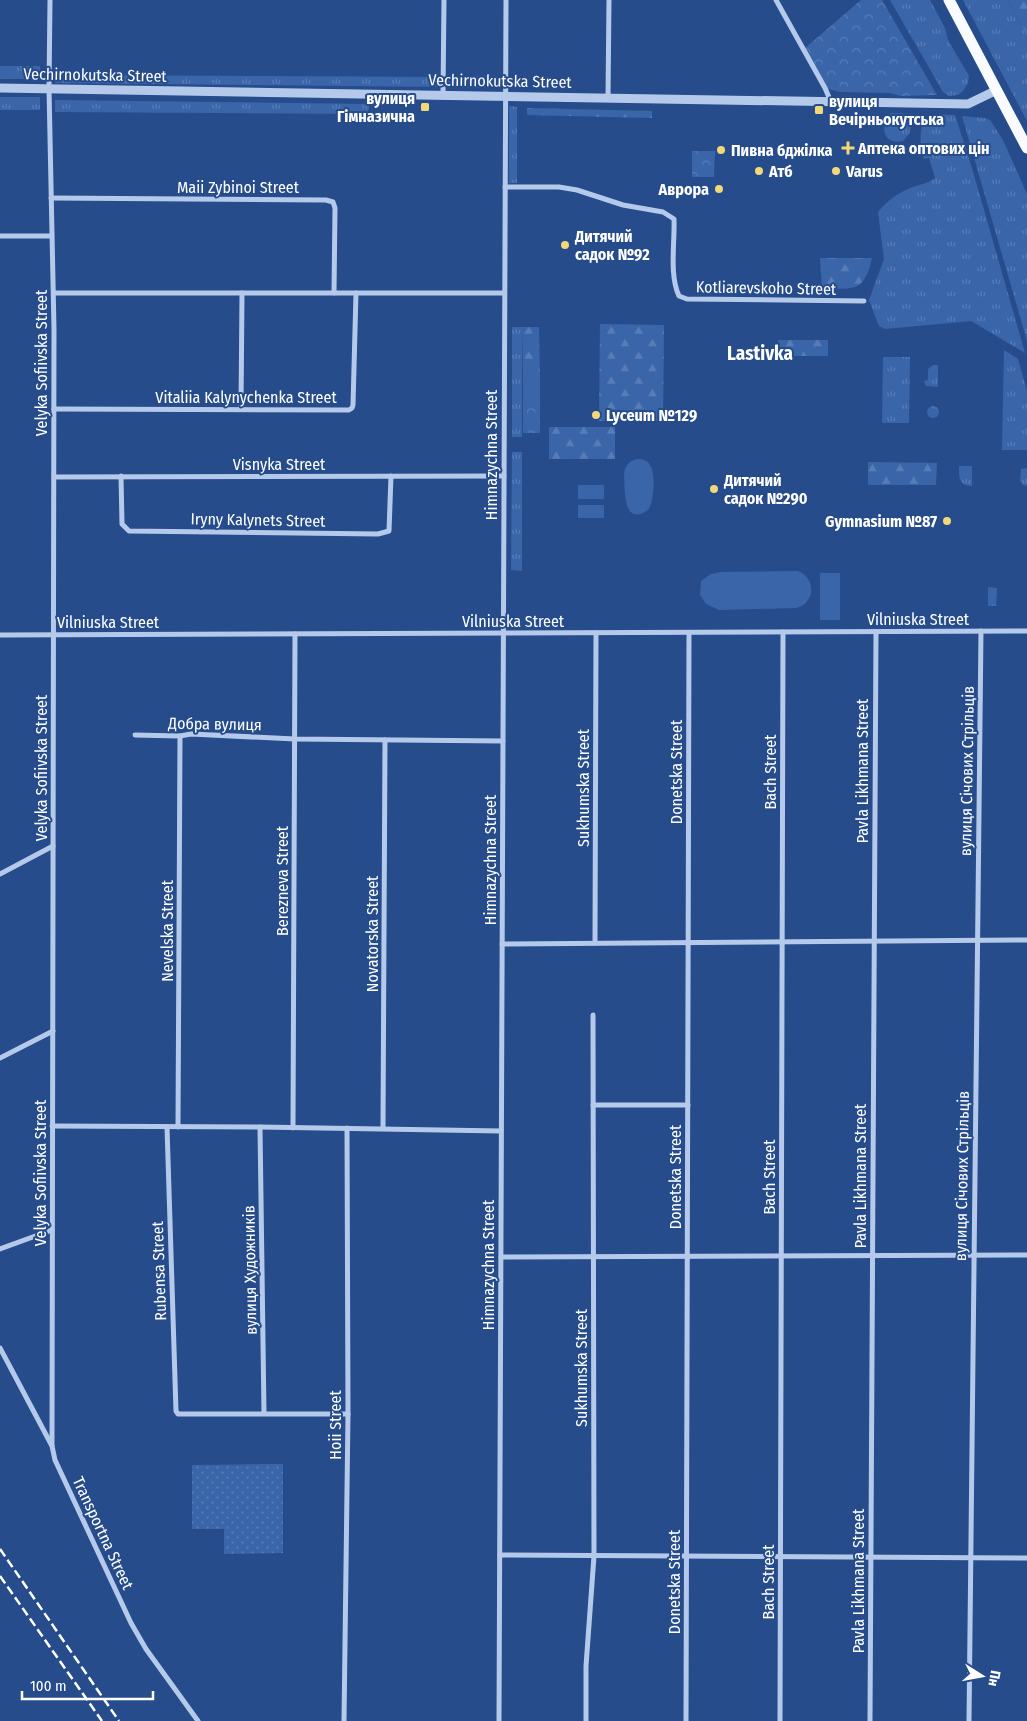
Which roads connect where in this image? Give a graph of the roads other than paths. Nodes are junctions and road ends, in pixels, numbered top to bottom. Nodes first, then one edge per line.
1 (50, 0) edge
2 (444, 0) edge
3 (506, 0) edge
4 (609, 0) edge
5 (776, 0) edge
6 (949, 0) edge
7 (0, 88) edge
8 (49, 89) junction
9 (996, 90) junction
10 (443, 95) junction
11 (505, 96) junction
12 (608, 98) junction
13 (831, 102) junction
14 (1027, 148) edge
15 (505, 187) junction
16 (51, 198) junction
17 (0, 236) edge
18 (51, 236) junction
19 (54, 293) junction
20 (242, 293) junction
21 (334, 293) junction
22 (356, 293) junction
23 (504, 293) junction
24 (864, 301) dead end
25 (54, 408) junction
26 (241, 410) junction
27 (121, 476) junction
28 (391, 476) junction
29 (504, 476) junction
30 (54, 477) junction
31 (1027, 631) edge
32 (783, 632) junction
33 (876, 632) junction
34 (981, 632) junction
35 (503, 633) junction
36 (596, 633) junction
37 (689, 633) junction
38 (295, 634) junction
39 (0, 635) edge
40 (54, 635) junction
41 (135, 735) dead end
42 (180, 736) junction
43 (295, 739) junction
44 (385, 740) junction
45 (503, 741) junction
46 (53, 846) junction
47 (0, 874) edge
48 (978, 940) junction
49 (1027, 940) edge
50 (874, 941) junction
51 (782, 942) junction
52 (595, 943) junction
53 (688, 943) junction
54 (502, 944) junction
55 (594, 1015) dead end
56 (53, 1031) junction
57 (0, 1058) edge
58 (593, 1105) junction
59 (688, 1105) junction
60 (52, 1126) junction
61 (167, 1127) junction
62 (178, 1127) junction
63 (260, 1127) junction
64 (293, 1128) junction
65 (346, 1128) junction
66 (383, 1128) junction
67 (501, 1131) junction
68 (52, 1230) junction
69 (0, 1249) edge
70 (872, 1255) junction
71 (974, 1255) junction
72 (1027, 1255) edge
73 (593, 1256) junction
74 (687, 1256) junction
75 (781, 1256) junction
76 (501, 1257) junction
77 (0, 1348) edge
78 (264, 1413) junction
79 (348, 1414) junction
80 (52, 1446) junction
81 (500, 1555) junction
82 (594, 1556) junction
83 (686, 1556) junction
84 (780, 1556) junction
85 (871, 1557) junction
86 (970, 1557) junction
87 (1027, 1558) edge
88 (198, 1721) edge
89 (344, 1721) edge
90 (499, 1721) edge
91 (586, 1721) edge
92 (686, 1721) edge
93 (780, 1721) edge
94 (870, 1721) edge
95 (968, 1721) edge

1 - 8 street, Velyka Sofiivska Street
2 - 10 street
3 - 11 street, Himnazychna Street
4 - 12 street
5 - 13 street
6 - 9 main road
7 - 8 street, Vechirnokutska Street
8 - 10 street, Vechirnokutska Street
8 - 16 street, Velyka Sofiivska Street
9 - 13 street, Vechirnokutska Street
9 - 14 main road
10 - 11 street, Vechirnokutska Street
11 - 12 street, Vechirnokutska Street
11 - 15 street, Himnazychna Street
12 - 13 street, Vechirnokutska Street
15 - 23 street, Himnazychna Street
15 - 24 street, Kotliarevskoho Street
16 - 18 street, Velyka Sofiivska Street
16 - 21 street, Maii Zybinoi Street
17 - 18 street
18 - 19 street, Velyka Sofiivska Street
19 - 20 street
19 - 25 street, Velyka Sofiivska Street
20 - 21 street
20 - 26 street
21 - 22 street
22 - 23 street
22 - 26 street, Vitaliia Kalynychenka Street
23 - 29 street, Himnazychna Street
25 - 26 street, Vitaliia Kalynychenka Street
25 - 30 street, Velyka Sofiivska Street
27 - 28 street, Visnyka Street
27 - 28 street, Iryny Kalynets Street
27 - 30 street, Visnyka Street
28 - 29 street, Visnyka Street
29 - 35 street, Himnazychna Street
30 - 40 street, Velyka Sofiivska Street
31 - 34 street, Vilniuska Street
32 - 33 street, Vilniuska Street
32 - 37 street, Vilniuska Street
32 - 51 street, Bach Street
33 - 34 street, Vilniuska Street
33 - 50 street, Pavla Likhmana Street
34 - 48 street, вулиця Січових Стрільців
35 - 36 street, Vilniuska Street
35 - 38 street, Vilniuska Street
35 - 45 street, Himnazychna Street
36 - 37 street, Vilniuska Street
36 - 52 street, Sukhumska Street
37 - 53 street, Donetska Street
38 - 40 street, Vilniuska Street
38 - 43 street, Berezneva Street
39 - 40 street, Vilniuska Street
40 - 46 street, Velyka Sofiivska Street
41 - 42 street, Добра вулиця
42 - 43 street, Добра вулиця
42 - 62 street, Nevelska Street
43 - 44 street
43 - 64 street, Berezneva Street
44 - 45 street
44 - 66 street, Novatorska Street
45 - 54 street, Himnazychna Street
46 - 47 street
46 - 56 street, Velyka Sofiivska Street
48 - 49 street
48 - 50 street
48 - 71 street, вулиця Січових Стрільців
50 - 51 street
50 - 70 street, Pavla Likhmana Street
51 - 53 street
51 - 75 street, Bach Street
52 - 53 street
52 - 54 street
53 - 59 street, Donetska Street
54 - 67 street, Himnazychna Street
55 - 58 street, Sukhumska Street
56 - 57 street
56 - 60 street, Velyka Sofiivska Street
58 - 59 street
58 - 73 street, Sukhumska Street
59 - 74 street, Donetska Street
60 - 61 street
60 - 68 street, Velyka Sofiivska Street
61 - 62 street
61 - 78 street, Rubensa Street
62 - 63 street
63 - 64 street
63 - 78 street, вулиця Художників
64 - 65 street
65 - 66 street
65 - 79 street, Hoii Street
66 - 67 street
67 - 76 street, Himnazychna Street
68 - 69 street
68 - 80 street, Velyka Sofiivska Street
70 - 71 street
70 - 75 street
70 - 85 street, Pavla Likhmana Street
71 - 72 street
71 - 86 street, вулиця Січових Стрільців
73 - 74 street
73 - 76 street
73 - 82 street, Sukhumska Street
74 - 75 street
74 - 83 street, Donetska Street
75 - 84 street, Bach Street
76 - 81 street, Himnazychna Street
77 - 80 street, Transportna Street
78 - 79 street
79 - 89 street, Hoii Street
80 - 88 street, Transportna Street
81 - 82 street
81 - 90 street, Himnazychna Street
82 - 83 street
82 - 91 street, Sukhumska Street
83 - 84 street
83 - 92 street, Donetska Street
84 - 85 street
84 - 93 street, Bach Street
85 - 86 street
85 - 94 street, Pavla Likhmana Street
86 - 87 street
86 - 95 street, вулиця Січових Стрільців

